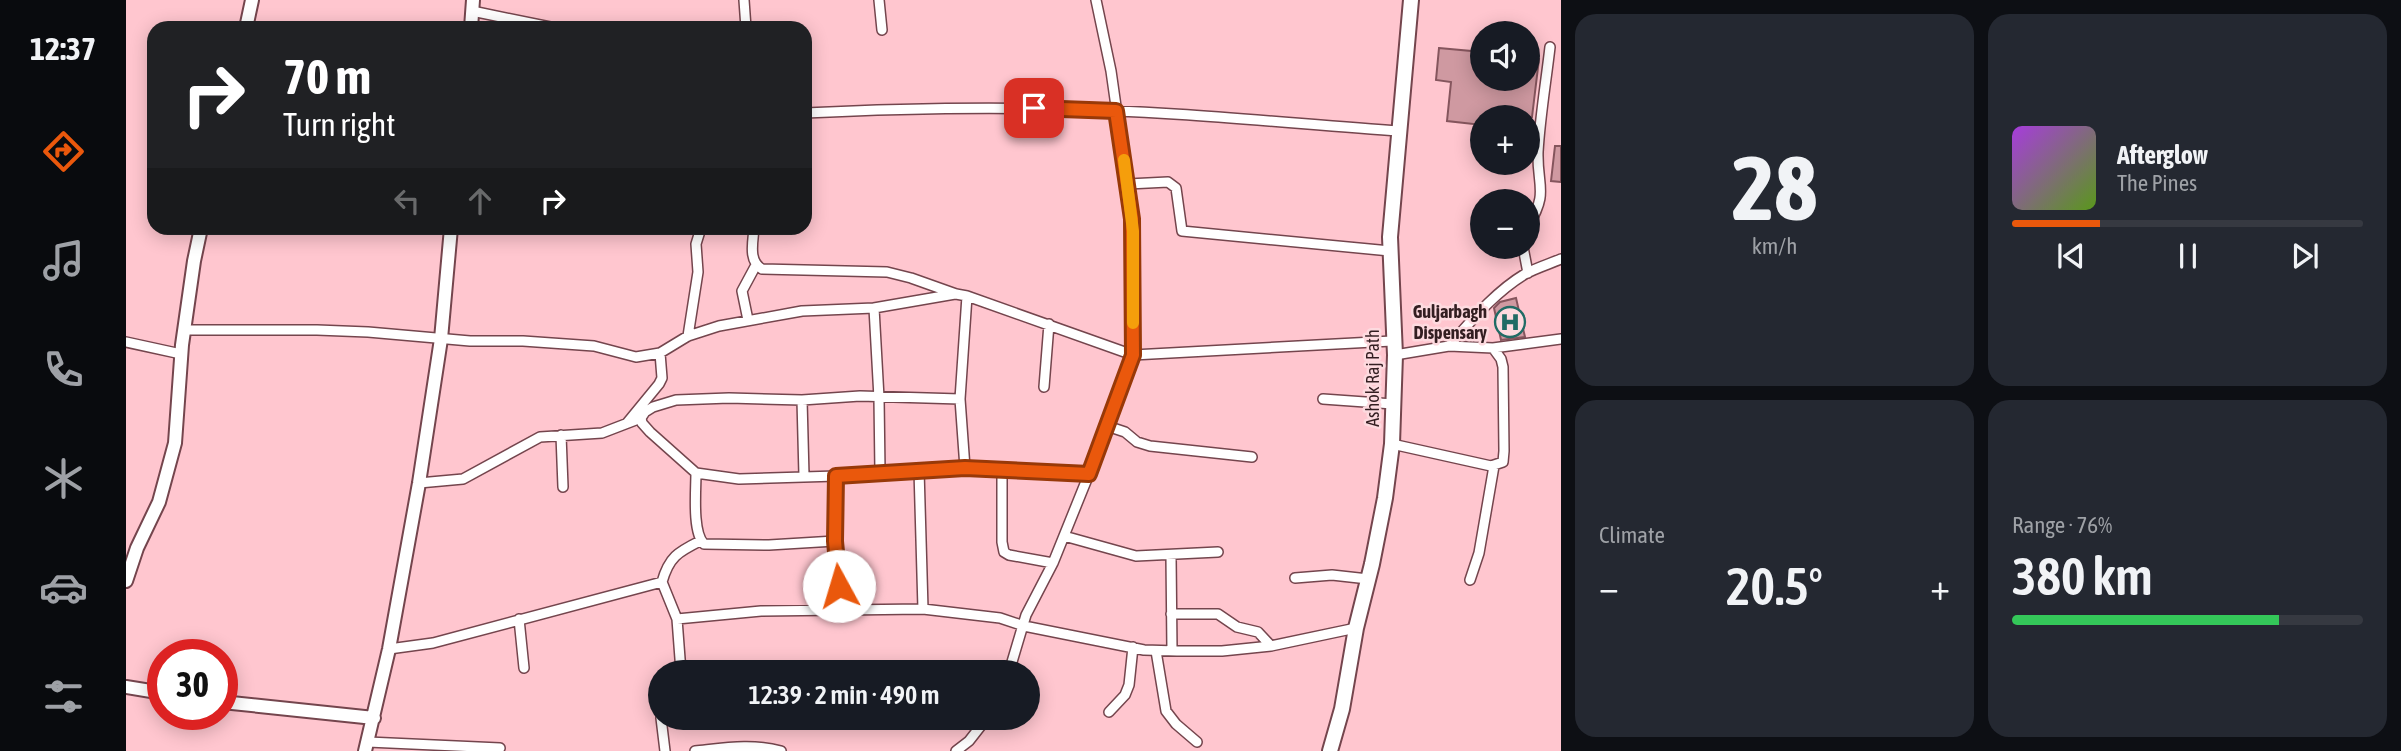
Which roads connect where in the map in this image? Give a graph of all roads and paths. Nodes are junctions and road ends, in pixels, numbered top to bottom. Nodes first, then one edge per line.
1 (252, 0) edge
2 (744, 0) edge
3 (879, 0) edge
4 (1096, 0) edge
5 (1411, 0) edge
6 (473, 5) edge
7 (248, 21) edge
8 (522, 21) edge
9 (746, 21) edge
10 (881, 30) dead end
11 (1550, 47) dead end
12 (1116, 111) junction
13 (812, 113) edge
14 (1399, 131) junction
15 (1128, 184) junction
16 (1540, 201) edge
17 (200, 235) edge
18 (450, 235) edge
19 (699, 235) edge
20 (754, 235) edge
21 (1390, 251) junction
22 (1525, 259) edge
23 (1561, 259) edge
24 (756, 265) junction
25 (1528, 272) junction
26 (956, 294) junction
27 (967, 296) junction
28 (874, 308) junction
29 (748, 320) junction
30 (1049, 324) junction
31 (185, 330) junction
32 (688, 337) junction
33 (441, 339) junction
34 (1561, 339) edge
35 (126, 342) edge
36 (1449, 346) junction
37 (1393, 348) junction
38 (1493, 348) junction
39 (660, 353) junction
40 (181, 354) junction
41 (1133, 355) junction
42 (1044, 387) dead end
43 (879, 398) junction
44 (960, 399) junction
45 (1323, 399) dead end
46 (802, 400) junction
47 (1393, 404) junction
48 (641, 418) junction
49 (626, 424) junction
50 (1107, 426) junction
51 (561, 435) junction
52 (1392, 444) junction
53 (1252, 457) dead end
54 (1494, 466) junction
55 (965, 468) junction
56 (919, 470) junction
57 (1002, 470) junction
58 (696, 472) junction
59 (880, 472) junction
60 (1089, 474) junction
61 (804, 475) junction
62 (836, 476) junction
63 (419, 483) junction
64 (563, 487) dead end
65 (1064, 536) junction
66 (700, 541) junction
67 (835, 541) junction
68 (1218, 552) dead end
69 (1171, 556) junction
70 (1053, 563) junction
71 (1295, 578) dead end
72 (1368, 579) junction
73 (1470, 579) dead end
74 (126, 581) edge
75 (662, 582) junction
76 (842, 609) junction
77 (923, 609) junction
78 (1171, 614) junction
79 (519, 619) junction
80 (677, 619) junction
81 (1024, 626) junction
82 (1356, 628) junction
83 (1271, 646) junction
84 (1133, 648) junction
85 (389, 649) junction
86 (1156, 651) junction
87 (1172, 651) junction
88 (680, 660) edge
89 (1013, 660) edge
90 (524, 668) dead end
91 (126, 687) edge
92 (147, 690) edge
93 (238, 704) edge
94 (1109, 712) dead end
95 (374, 718) junction
96 (662, 730) edge
97 (978, 730) edge
98 (1198, 742) dead end
99 (366, 746) edge
100 (499, 748) dead end
101 (769, 749) edge
102 (665, 751) edge
103 (695, 751) edge
104 (781, 751) edge
105 (956, 751) edge
106 (1330, 751) edge

1 - 7 street
2 - 9 street
3 - 10 street
4 - 12 street
5 - 14 main road, Ashok Raj Path
6 - 8 street
11 - 16 street
12 - 13 street
12 - 14 street
12 - 15 street
14 - 21 main road, Ashok Raj Path
15 - 21 street
15 - 41 street
17 - 31 street
18 - 33 street
19 - 32 street
20 - 24 street
21 - 37 main road, Ashok Raj Path
22 - 25 street
23 - 25 street
24 - 26 street
24 - 29 street
25 - 36 street
26 - 27 street
26 - 28 street
27 - 30 street
27 - 44 street
28 - 29 street
28 - 43 street
29 - 32 street
30 - 41 street
30 - 42 street
31 - 33 street
31 - 40 street
32 - 39 street
33 - 39 street
33 - 63 street
34 - 38 street
35 - 40 street
36 - 37 street
36 - 38 street
37 - 41 street
37 - 47 main road, Ashok Raj Path
38 - 54 street
39 - 49 street
40 - 74 street
41 - 50 street
43 - 44 street
43 - 46 street
43 - 59 street
44 - 55 street
45 - 47 street
46 - 48 street
46 - 61 street
47 - 52 main road, Ashok Raj Path
48 - 49 street
48 - 58 street
49 - 51 street
50 - 53 street
50 - 60 street
51 - 63 street
51 - 64 street
52 - 54 street
52 - 72 main road, Ashok Raj Path
54 - 73 street
55 - 56 street
55 - 57 street
56 - 59 street
56 - 77 street
57 - 60 street
57 - 70 street
58 - 61 street
58 - 66 street
59 - 62 street
60 - 65 street
61 - 62 street
62 - 67 street
63 - 85 street
65 - 69 street
65 - 70 street
66 - 67 street
66 - 75 street
67 - 76 street
68 - 69 street
69 - 78 street
70 - 81 street
71 - 72 street
72 - 82 main road, Ashok Raj Path
75 - 79 street
75 - 80 street
76 - 77 street
76 - 80 street
77 - 81 street
78 - 83 street
78 - 87 street
79 - 85 street
79 - 90 street
80 - 88 street
81 - 84 street
81 - 89 street
82 - 83 street
82 - 106 main road, Ashok Raj Path
83 - 87 street
84 - 86 street
84 - 94 street
85 - 95 street
86 - 87 street
86 - 98 street
91 - 92 street
93 - 95 street
95 - 99 street
96 - 102 street
97 - 105 street
99 - 100 street
101 - 103 street
101 - 104 street

